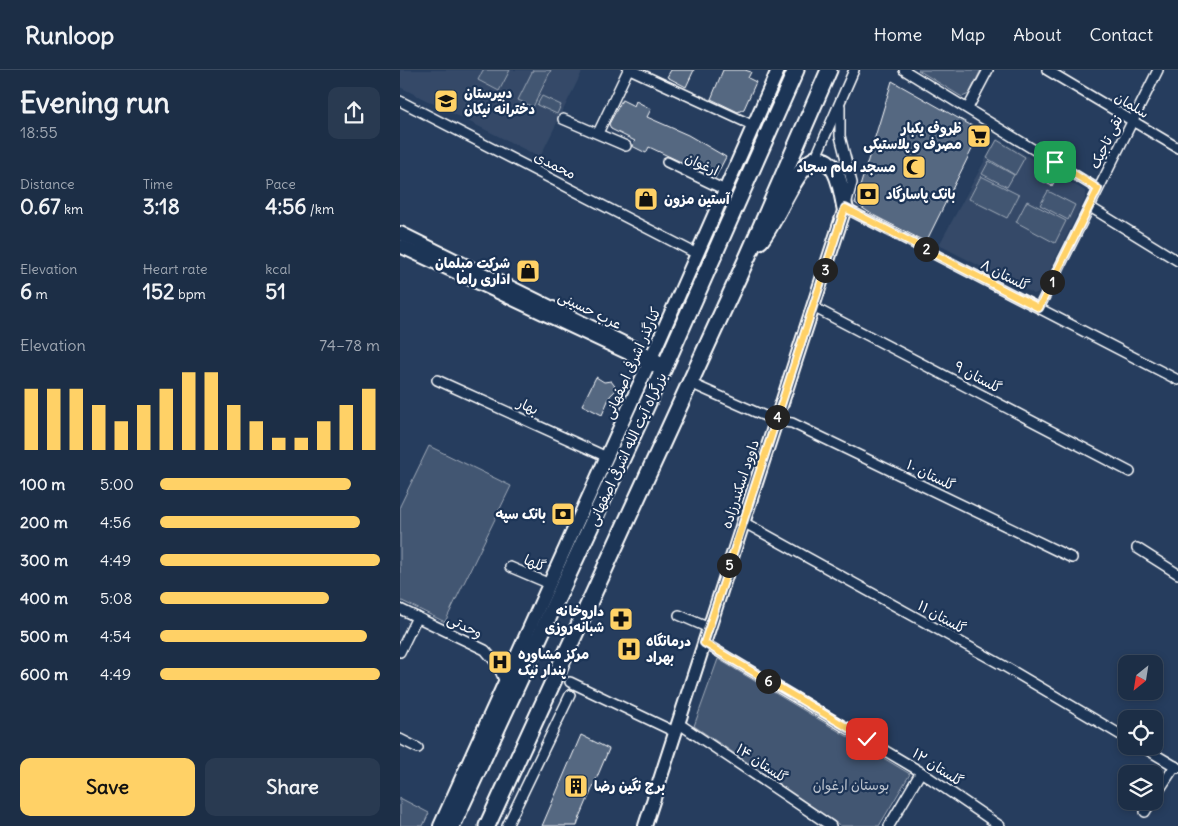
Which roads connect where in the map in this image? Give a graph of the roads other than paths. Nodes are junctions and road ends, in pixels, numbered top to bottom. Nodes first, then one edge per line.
1 (628, 70) edge
2 (632, 70) edge
3 (778, 70) edge
4 (796, 70) edge
5 (829, 70) edge
6 (854, 70) edge
7 (904, 70) edge
8 (988, 70) edge
9 (1047, 70) edge
10 (1158, 70) edge
11 (400, 101) edge
12 (840, 106) junction
13 (968, 108) junction
14 (563, 119) dead end
15 (1132, 120) junction
16 (754, 126) junction
17 (598, 133) junction
18 (626, 146) dead end
19 (1178, 148) edge
20 (815, 160) junction
21 (667, 162) dead end
22 (1098, 189) junction
23 (725, 190) junction
24 (1090, 207) junction
25 (845, 208) junction
26 (400, 233) edge
27 (400, 246) edge
28 (697, 254) junction
29 (748, 256) junction
30 (1178, 261) edge
31 (813, 307) junction
32 (1039, 308) junction
33 (650, 361) junction
34 (664, 368) junction
35 (437, 380) dead end
36 (1178, 380) edge
37 (690, 382) junction
38 (776, 422) junction
39 (607, 456) junction
40 (1130, 472) dead end
41 (743, 522) junction
42 (1137, 548) dead end
43 (1072, 558) dead end
44 (510, 567) dead end
45 (1178, 574) edge
46 (550, 584) junction
47 (400, 609) edge
48 (679, 615) dead end
49 (417, 617) junction
50 (709, 628) junction
51 (704, 643) junction
52 (400, 652) edge
53 (517, 670) junction
54 (504, 682) junction
55 (570, 682) dead end
56 (570, 695) dead end
57 (677, 727) junction
58 (1118, 733) edge
59 (400, 739) edge
60 (418, 748) dead end
61 (1156, 755) edge
62 (1176, 767) edge
63 (921, 772) junction
64 (1163, 786) edge
65 (440, 826) edge
66 (452, 826) edge
67 (487, 826) edge
68 (507, 826) edge
69 (645, 826) edge
70 (831, 826) edge
71 (889, 826) edge
72 (1000, 826) edge

1 - 17 street
2 - 16 street
3 - 16 street, کنارگذر اشرفی اصفهانی
4 - 34 highway, بزرگراه آیت الله اشرفی اصفهانی
5 - 29 highway, بزرگراه آیت الله اشرفی اصفهانی
6 - 12 street
7 - 13 street
8 - 13 street
9 - 15 street, سلمان
10 - 15 street, نقی تاجیک
11 - 28 street, محمدی
12 - 20 street
12 - 25 street
13 - 22 street
14 - 17 street
15 - 19 street, سلمان
15 - 22 street, نقی تاجیک
16 - 23 street, کنارگذر اشرفی اصفهانی
17 - 18 street
20 - 25 highway
20 - 29 highway
21 - 23 street, ارغوان
22 - 24 street, نقی تاجیک
23 - 28 street, کنارگذر اشرفی اصفهانی
24 - 30 street
24 - 32 street, نقی تاجیک
25 - 31 street, داوود اسکندرزاده
25 - 32 street, گلستان ٨
26 - 33 street, عرب حسینی
27 - 33 street, عرب حسینی
28 - 33 street, کنارگذر اشرفی اصفهانی
29 - 37 highway, بزرگراه آیت الله اشرفی اصفهانی
31 - 38 street, داوود اسکندرزاده
31 - 40 street, گلستان ۹
32 - 36 street, گلستان ٨
33 - 34 street, عرب حسینی
33 - 39 street, کنارگذر اشرفی اصفهانی
34 - 53 highway, بزرگراه آیت الله اشرفی اصفهانی
35 - 39 street, بهار
37 - 38 street, گلستان ۱۰
37 - 67 highway, بزرگراه آیت الله اشرفی اصفهانی
38 - 41 street, داوود اسکندرزاده
38 - 43 street, گلستان ۱۰
39 - 46 street, کنارگذر اشرفی اصفهانی
41 - 50 street, داوود اسکندرزاده
41 - 58 street, گلستان ۱۱
42 - 45 street
44 - 46 street, گلها
46 - 53 street, کنارگذر اشرفی اصفهانی
47 - 49 street, وحدتی
48 - 50 street
49 - 52 street
49 - 54 street, وحدتی
50 - 51 street, داوود اسکندرزاده
51 - 57 street, داوود اسکندرزاده
51 - 63 street, گلستان ۱۲
53 - 54 street, کنارگذر اشرفی اصفهانی
53 - 66 highway, بزرگراه آیت الله اشرفی اصفهانی
54 - 65 street, کنارگذر اشرفی اصفهانی
55 - 57 street, گلستان ۱۴
56 - 68 street
57 - 69 street, داوود اسکندرزاده
57 - 70 street, گلستان ۱۴
59 - 60 street
61 - 62 street
62 - 64 street
63 - 71 street
63 - 72 street, گلستان ۱۲

